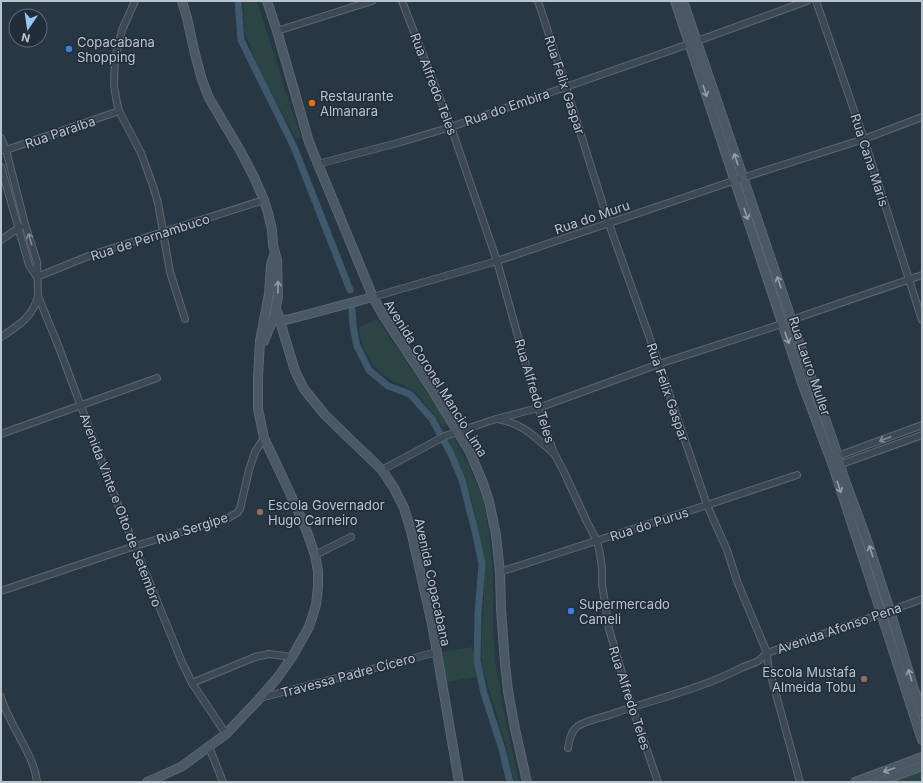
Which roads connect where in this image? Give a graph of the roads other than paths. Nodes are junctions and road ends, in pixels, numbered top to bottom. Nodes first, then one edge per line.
1 (135, 1) edge
2 (182, 1) edge
3 (267, 1) edge
4 (372, 1) edge
5 (402, 1) edge
6 (538, 1) edge
7 (675, 1) edge
8 (683, 1) edge
9 (808, 1) edge
10 (816, 1) edge
11 (277, 30) junction
12 (693, 42) junction
13 (566, 87) junction
14 (119, 111) junction
15 (922, 117) edge
16 (451, 127) junction
17 (1, 138) edge
18 (864, 139) junction
19 (3, 150) edge
20 (318, 164) junction
21 (1, 167) edge
22 (739, 179) junction
23 (264, 200) junction
24 (25, 224) junction
25 (609, 224) junction
26 (18, 228) junction
27 (163, 232) junction
28 (1, 240) edge
29 (275, 252) junction
30 (497, 261) junction
31 (922, 275) edge
32 (37, 277) junction
33 (909, 279) junction
34 (38, 296) junction
35 (373, 297) junction
36 (266, 312) junction
37 (276, 315) junction
38 (185, 319) dead end
39 (791, 320) junction
40 (922, 320) edge
41 (782, 324) junction
42 (1, 337) edge
43 (260, 351) junction
44 (659, 364) junction
45 (157, 378) dead end
46 (81, 406) junction
47 (538, 408) junction
48 (496, 419) junction
49 (922, 425) edge
50 (457, 432) junction
51 (1, 434) edge
52 (922, 435) edge
53 (264, 438) junction
54 (554, 453) junction
55 (835, 462) junction
56 (382, 470) junction
57 (797, 475) dead end
58 (707, 505) junction
59 (351, 537) dead end
60 (597, 541) junction
61 (135, 546) junction
62 (315, 555) junction
63 (500, 572) junction
64 (1, 591) edge
65 (922, 599) edge
66 (890, 611) junction
67 (881, 614) junction
68 (437, 652) junction
69 (767, 653) junction
70 (292, 657) junction
71 (192, 683) junction
72 (1, 696) edge
73 (260, 698) junction
74 (632, 707) junction
75 (922, 712) edge
76 (226, 734) junction
77 (922, 740) edge
78 (209, 747) junction
79 (568, 748) dead end
80 (922, 757) edge
81 (922, 766) edge
82 (37, 782) edge
83 (147, 782) edge
84 (223, 782) edge
85 (459, 782) edge
86 (527, 782) edge
87 (658, 782) edge
88 (800, 782) edge
89 (855, 782) edge
90 (879, 782) edge

1 - 14 street
2 - 23 street
3 - 11 street, Avenida Coronel Mancio Lima
4 - 11 street
5 - 16 street, Rua Alfredo Teles
6 - 13 street, Rua Felix Gaspar
7 - 12 street, Rua Lauro Muller
8 - 12 street, Rua Lauro Muller
9 - 12 street, Rua do Embira
10 - 18 street, Rua Cana Maris
11 - 20 street, Avenida Coronel Mancio Lima
12 - 13 street, Rua do Embira
12 - 22 street, Rua Lauro Muller
13 - 16 street, Rua do Embira
13 - 25 street, Rua Felix Gaspar
14 - 19 street, Rua Paraíba
14 - 27 street
15 - 18 street, Rua do Muru
16 - 20 street, Rua do Embira
16 - 30 street, Rua Alfredo Teles
17 - 19 street, Avenida Vinte e Oito de Setembro
18 - 22 street, Rua do Muru
18 - 33 street, Rua Cana Maris
19 - 24 street, Avenida Vinte e Oito de Setembro
20 - 35 street, Avenida Coronel Mancio Lima
21 - 26 street, Avenida Vinte e Oito de Setembro
22 - 25 street, Rua do Muru
39 -> 22 street, Rua Lauro Muller
22 -> 41 street, Rua Lauro Muller
23 - 27 street, Rua de Pernambuco
23 - 29 street
24 - 26 street
32 -> 24 street, Avenida Vinte e Oito de Setembro
25 - 30 street, Rua do Muru
25 - 44 street, Rua Felix Gaspar
26 - 28 street
26 - 32 street, Avenida Vinte e Oito de Setembro
27 - 32 street, Rua de Pernambuco
27 - 38 street
29 - 36 street
37 -> 29 street
30 - 35 street, Rua do Muru
30 - 47 street, Rua Alfredo Teles
31 - 33 street
32 - 34 street, Avenida Vinte e Oito de Setembro
33 - 39 street
33 - 40 street, Rua Cana Maris
34 - 42 street
34 - 46 street, Avenida Vinte e Oito de Setembro
35 - 37 street, Rua do Muru
35 - 50 street, Avenida Coronel Mancio Lima
36 - 37 street
36 - 43 street
37 - 43 street
37 - 56 street, Avenida Copacabana
39 - 55 street, Rua Lauro Muller
41 - 44 street
41 -> 55 street, Rua Lauro Muller
43 - 53 street
44 - 47 street
44 - 58 street, Rua Felix Gaspar
45 - 46 street
46 - 51 street
46 - 61 street, Avenida Vinte e Oito de Setembro
47 - 48 street
47 - 54 street, Rua Alfredo Teles
48 - 50 street
48 - 54 street
49 -> 55 street
50 - 56 street
50 - 63 street, Avenida Coronel Mancio Lima
52 - 55 street
53 - 61 street, Rua Sergipe
53 - 62 street
54 - 60 street, Rua Alfredo Teles
66 -> 55 street, Rua Lauro Muller
55 -> 67 street, Rua Lauro Muller
56 - 68 street, Avenida Copacabana
57 - 58 street, Rua do Purus
58 - 60 street, Rua do Purus
58 - 69 street, Rua Felix Gaspar
59 - 62 street
60 - 63 street, Rua do Purus
60 - 74 street, Rua Alfredo Teles
61 - 64 street, Rua Sergipe
61 - 71 street, Avenida Vinte e Oito de Setembro
62 - 70 street
63 - 86 street, Avenida Coronel Mancio Lima
65 - 66 street, Avenida Afonso Pena
66 - 67 street, Avenida Afonso Pena
75 -> 66 street, Rua Lauro Muller
67 - 69 street, Avenida Afonso Pena
67 - 77 street, Rua Lauro Muller
68 - 73 street, Travessa Padre Cícero
68 - 85 street, Avenida Copacabana
69 - 74 street, Avenida Afonso Pena
69 - 88 street, Rua Felix Gaspar
70 - 71 street
70 - 73 street
71 - 76 street, Avenida Vinte e Oito de Setembro
72 - 82 street
73 - 76 street
74 - 79 street, Avenida Afonso Pena
74 - 87 street, Rua Alfredo Teles
76 - 78 street
78 - 83 street
78 - 84 street
80 -> 89 street
81 - 90 street

